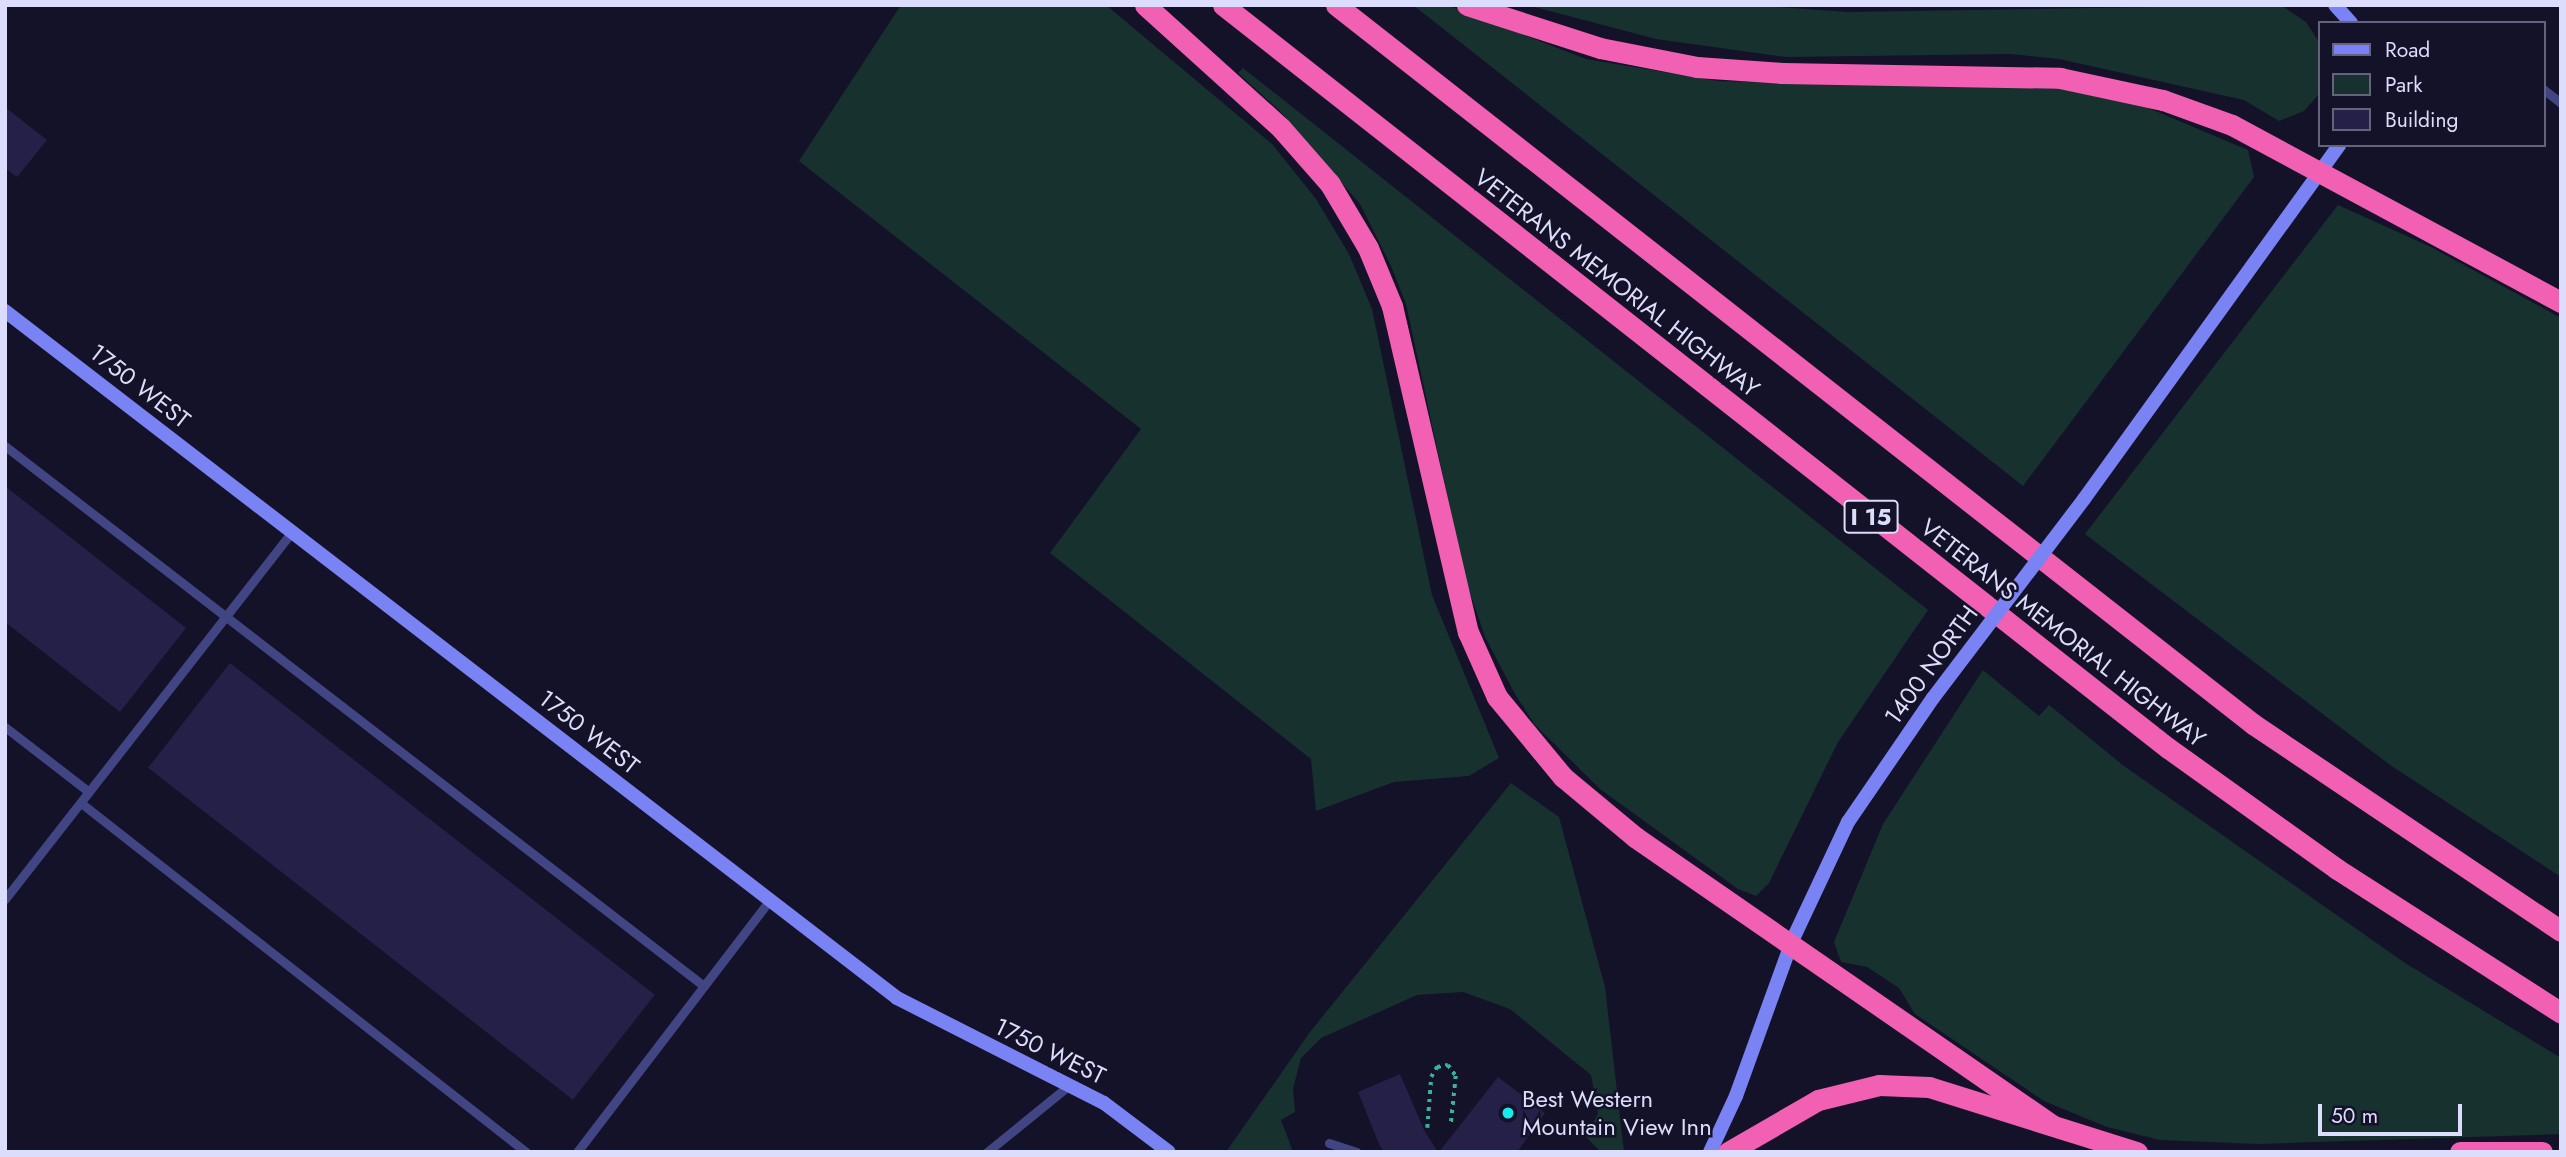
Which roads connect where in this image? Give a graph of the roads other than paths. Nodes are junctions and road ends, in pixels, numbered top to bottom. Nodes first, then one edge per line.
1 (1145, 5) edge
2 (1223, 5) edge
3 (1336, 5) edge
4 (1467, 5) edge
5 (2336, 5) edge
6 (2349, 20) edge
7 (2545, 91) edge
8 (2561, 103) edge
9 (2338, 147) edge
10 (2322, 172) junction
11 (2561, 302) edge
12 (5, 311) edge
13 (5, 446) edge
14 (292, 532) junction
15 (226, 618) junction
16 (5, 727) edge
17 (89, 792) junction
18 (81, 803) junction
19 (5, 899) edge
20 (770, 900) junction
21 (2561, 931) edge
22 (1792, 941) junction
23 (704, 986) junction
24 (2561, 1013) edge
25 (1067, 1087) junction
26 (2052, 1125) junction
27 (1329, 1143) dead end
28 (1165, 1151) edge
29 (526, 1152) edge
30 (577, 1152) edge
31 (987, 1152) edge
32 (1357, 1152) edge
33 (1710, 1152) edge
34 (1728, 1152) edge
35 (2137, 1152) edge
36 (2460, 1152) edge
37 (2542, 1152) edge

1 - 22 highway
2 - 24 highway, VETERANS MEMORIAL HIGHWAY / I 15
3 - 21 highway, VETERANS MEMORIAL HIGHWAY
4 - 10 highway
5 - 6 street
7 - 8 lane
9 - 10 street, 1400 NORTH
10 - 11 highway
10 - 22 street, 1400 NORTH, bridge
12 - 14 street, 1750 WEST
13 - 15 lane
14 - 15 lane
14 - 20 street, 1750 WEST
15 - 17 lane
15 - 23 lane
16 - 17 lane
17 - 18 lane
18 - 19 lane
18 - 29 lane
20 - 23 lane
20 - 25 street, 1750 WEST
22 - 26 highway
22 - 33 street, 1400 NORTH
23 - 30 lane
25 - 28 street, 1750 WEST
25 - 31 lane
26 - 34 highway
26 - 35 highway
27 - 32 lane
36 - 37 highway

